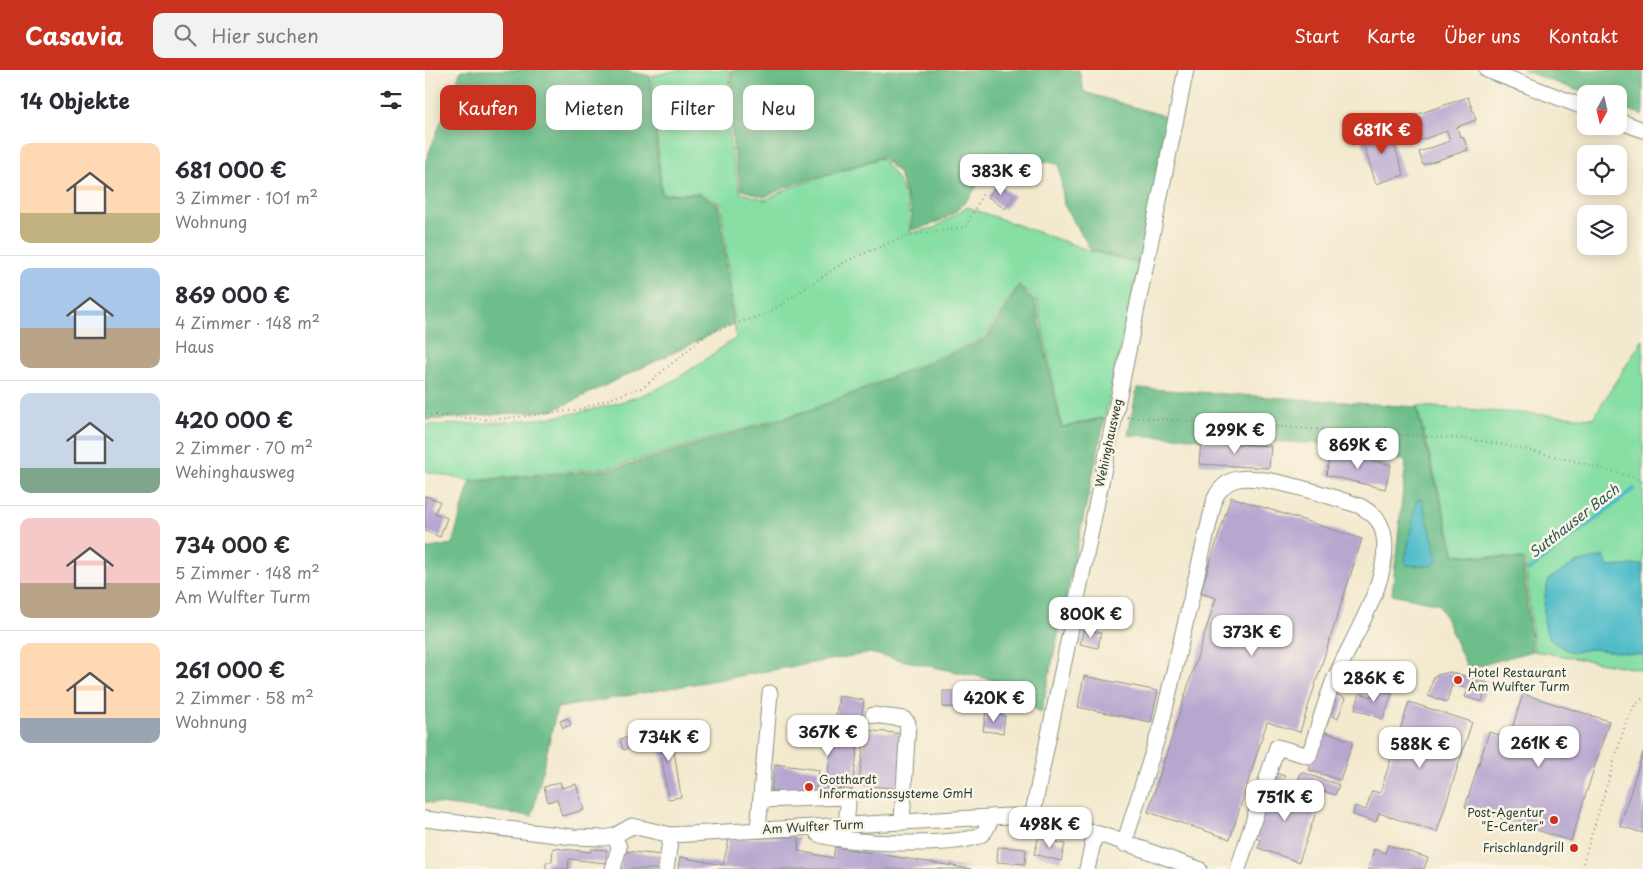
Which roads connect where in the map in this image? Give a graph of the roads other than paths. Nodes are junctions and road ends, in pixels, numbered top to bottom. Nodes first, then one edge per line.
1 (1186, 70) edge
2 (1487, 70) edge
3 (1577, 105) edge
4 (1627, 123) edge
5 (1643, 130) edge
6 (770, 693) dead end
7 (873, 715) dead end
8 (761, 800) junction
9 (991, 817) junction
10 (1032, 817) junction
11 (425, 819) edge
12 (902, 822) junction
13 (845, 826) junction
14 (815, 827) junction
15 (759, 830) junction
16 (671, 834) junction
17 (1095, 834) junction
18 (614, 836) junction
19 (1124, 844) junction
20 (613, 869) edge
21 (666, 869) edge
22 (1087, 869) edge
23 (1199, 869) edge
24 (1238, 869) edge

1 - 10 street, Wehinghausweg
2 - 3 street
4 - 5 street
6 - 8 street
7 - 12 street
8 - 13 street
8 - 15 street
9 - 10 street, Am Wulfter Turm
9 - 12 street, Am Wulfter Turm
9 - 14 street
10 - 17 street, Am Wulfter Turm
11 - 18 street, Am Wulfter Turm
12 - 13 street, Am Wulfter Turm
13 - 14 street, Am Wulfter Turm
14 - 15 street, Am Wulfter Turm
15 - 16 street, Am Wulfter Turm
16 - 18 street, Am Wulfter Turm
16 - 21 street
17 - 19 street, Am Wulfter Turm
17 - 22 street
18 - 20 street
19 - 23 street, Am Wulfter Turm
19 - 24 street

